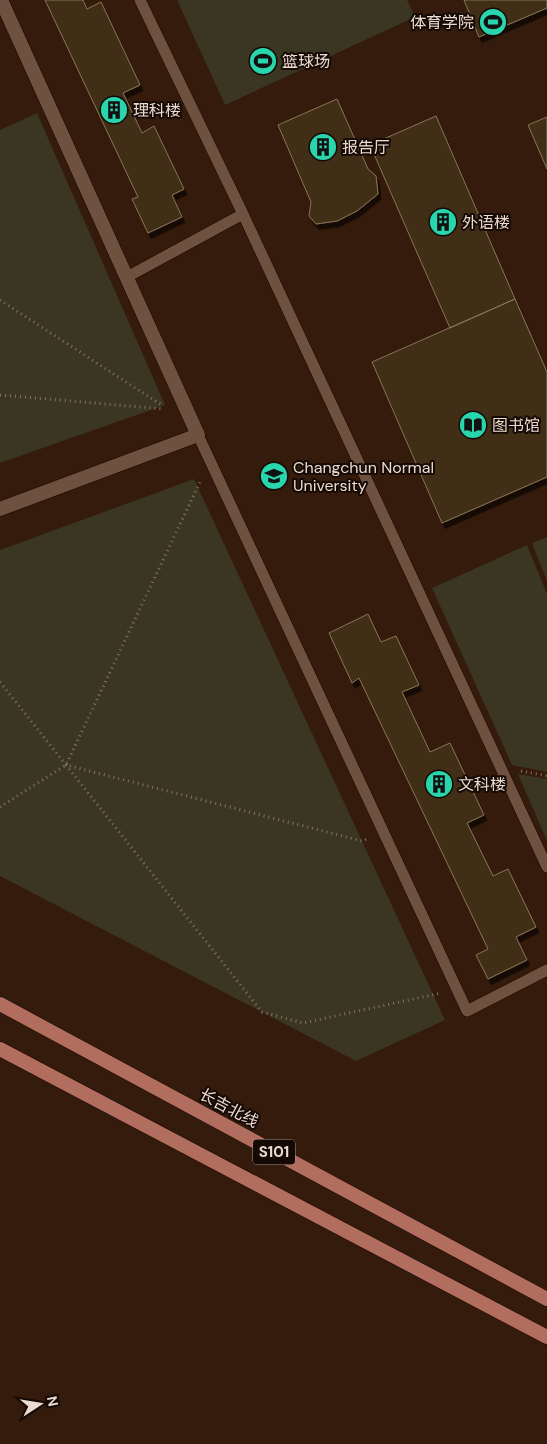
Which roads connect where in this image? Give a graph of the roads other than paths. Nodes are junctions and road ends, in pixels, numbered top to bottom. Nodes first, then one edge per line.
1 (1, 0) edge
2 (140, 0) edge
3 (243, 214) junction
4 (127, 277) junction
5 (198, 435) junction
6 (0, 509) edge
7 (547, 867) edge
8 (547, 970) edge
9 (0, 1004) edge
10 (0, 1048) edge
11 (547, 1299) edge
12 (547, 1337) edge

1 - 4 street
2 - 3 lane
3 - 4 lane
3 - 7 lane
4 - 5 street
5 - 6 street
5 - 8 lane
9 - 11 main road, 长吉北线 / S101
10 - 12 main road, S101

